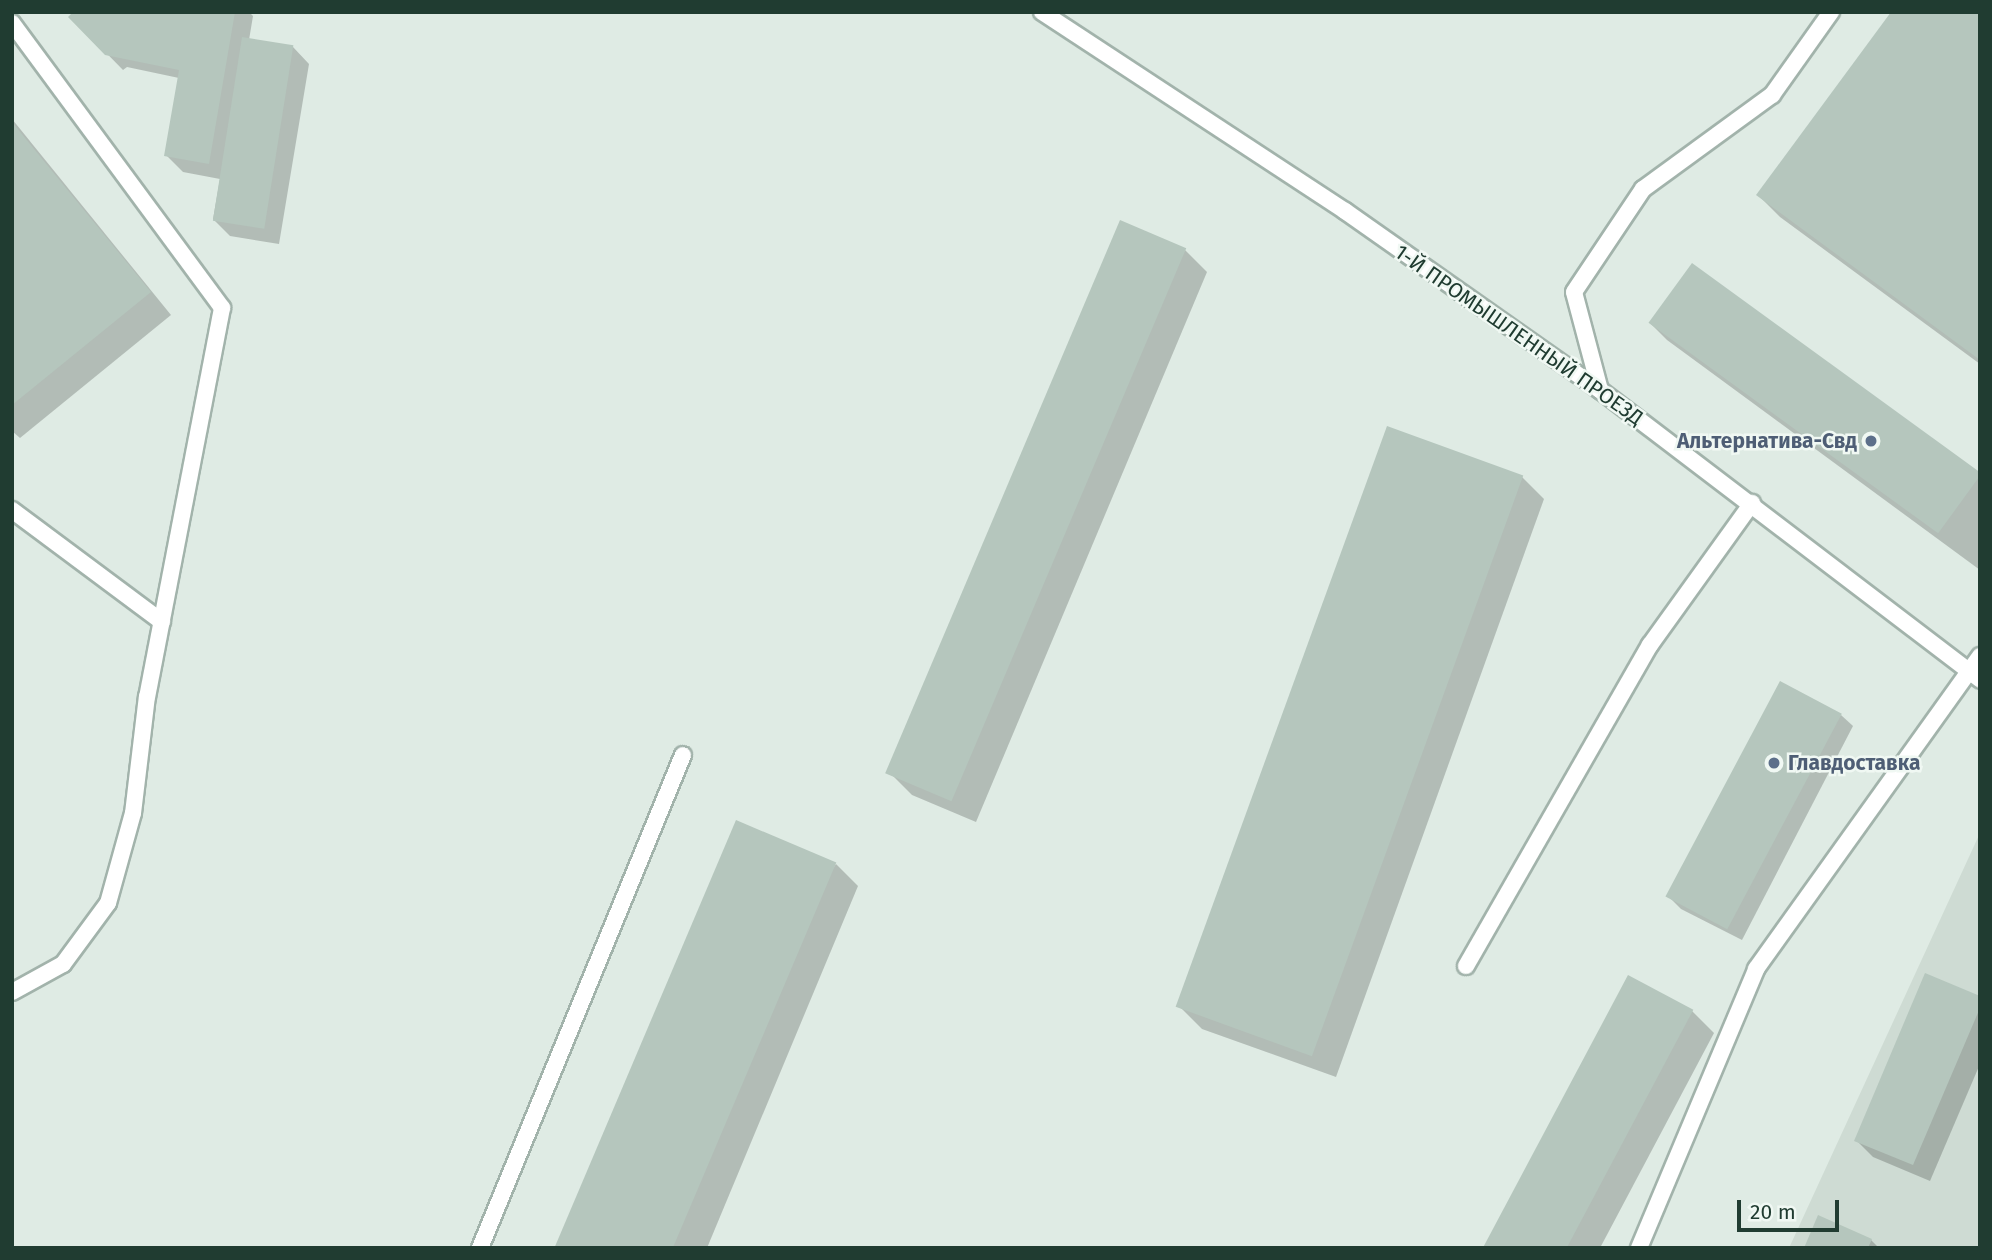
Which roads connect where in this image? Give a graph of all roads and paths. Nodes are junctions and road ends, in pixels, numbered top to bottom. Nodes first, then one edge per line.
1 (1042, 12) edge
2 (1830, 12) edge
3 (12, 23) edge
4 (1600, 390) junction
5 (1752, 503) junction
6 (13, 512) edge
7 (162, 622) junction
8 (1980, 656) edge
9 (1974, 675) edge
10 (683, 755) dead end
11 (1466, 966) dead end
12 (12, 992) edge
13 (480, 1248) edge
14 (1639, 1248) edge

1 - 4 lane, 1-Й ПРОМЫШЛЕННЫЙ ПРОЕЗД
2 - 4 lane
3 - 7 lane
4 - 5 lane, 1-Й ПРОМЫШЛЕННЫЙ ПРОЕЗД
5 - 9 lane, 1-Й ПРОМЫШЛЕННЫЙ ПРОЕЗД
5 - 11 lane
6 - 7 lane
7 - 12 lane
8 - 9 lane
9 - 14 lane
10 - 13 lane

